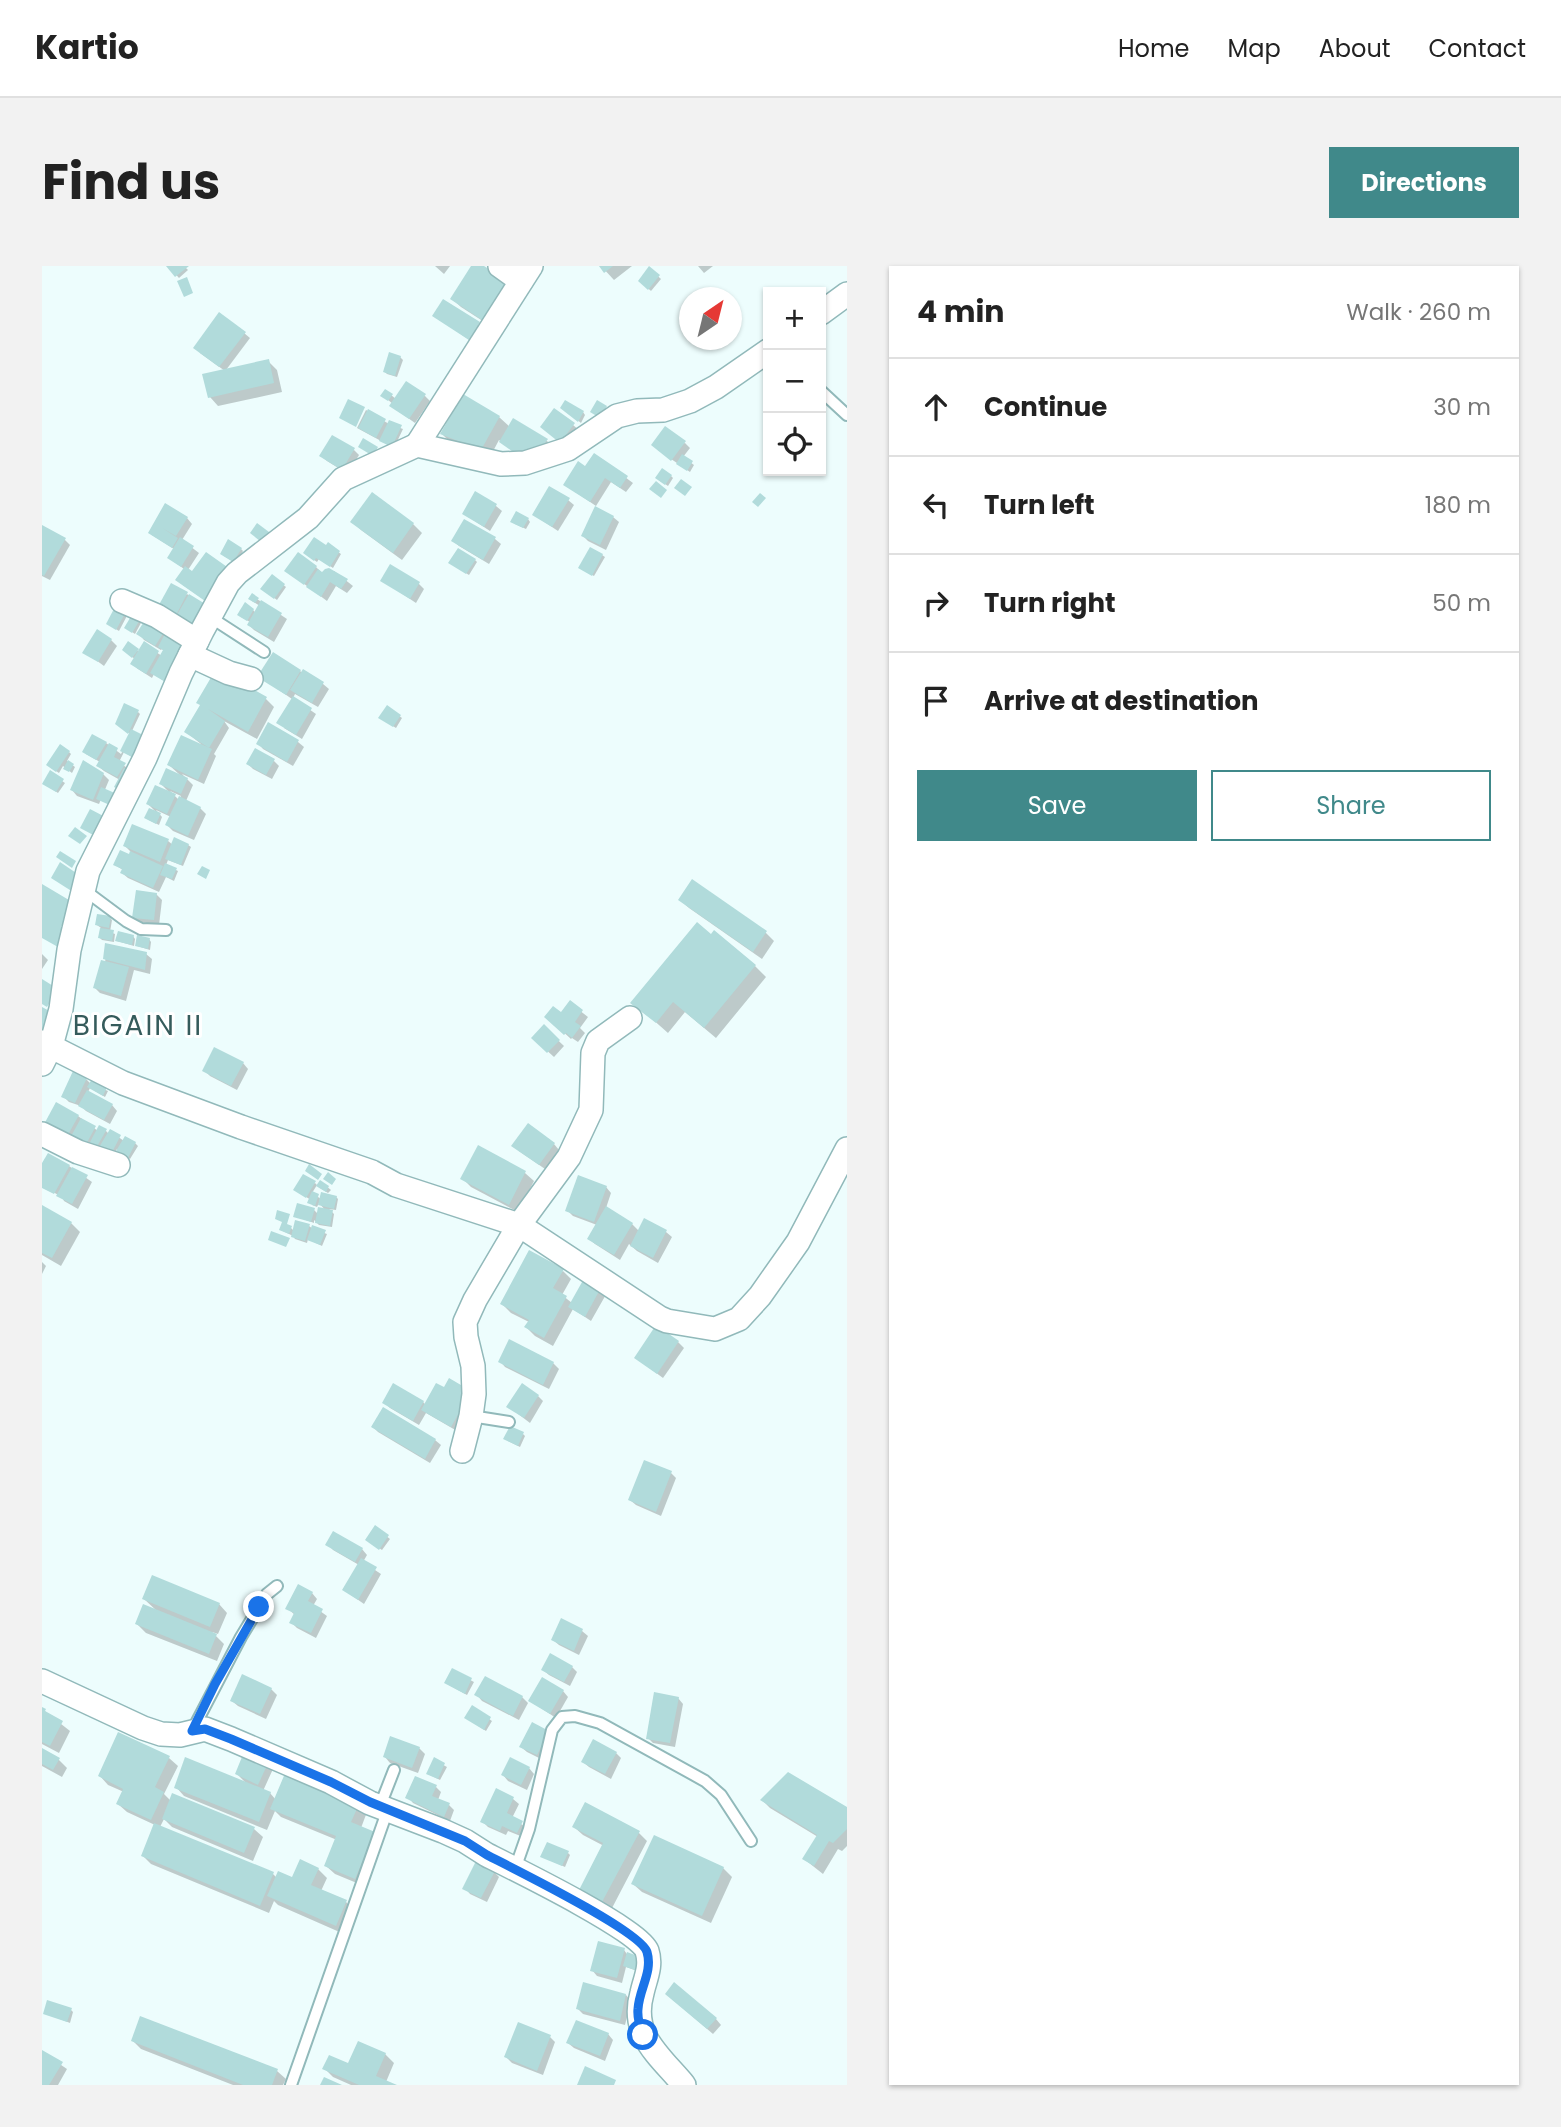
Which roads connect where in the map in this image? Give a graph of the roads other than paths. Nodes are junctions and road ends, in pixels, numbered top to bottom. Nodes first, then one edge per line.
1 (500, 266) edge
2 (526, 274) edge
3 (847, 294) edge
4 (826, 309) edge
5 (763, 354) edge
6 (826, 396) edge
7 (847, 415) edge
8 (417, 445) junction
9 (122, 601) dead end
10 (210, 617) junction
11 (193, 648) junction
12 (264, 652) dead end
13 (251, 679) dead end
14 (83, 889) junction
15 (166, 930) dead end
16 (631, 1018) dead end
17 (45, 1050) edge
18 (42, 1134) edge
19 (847, 1149) edge
20 (118, 1165) dead end
21 (519, 1226) junction
22 (471, 1416) junction
23 (509, 1422) dead end
24 (461, 1451) dead end
25 (277, 1586) dead end
26 (42, 1681) edge
27 (192, 1731) junction
28 (394, 1770) dead end
29 (384, 1808) junction
30 (751, 1841) dead end
31 (515, 1869) junction
32 (291, 2085) edge
33 (684, 2085) edge

1 - 2 street
2 - 8 street
3 - 4 street
5 - 8 street
6 - 7 lane
8 - 10 street
9 - 11 street
10 - 11 street
10 - 12 lane
11 - 13 street
11 - 14 street
14 - 15 lane
14 - 17 street
16 - 21 street
17 - 21 street
18 - 20 street
19 - 21 street
21 - 22 street
22 - 23 lane
22 - 24 street
25 - 27 lane
26 - 27 street
27 - 29 street
28 - 29 lane
29 - 31 street
29 - 32 lane
30 - 31 lane
31 - 33 street

